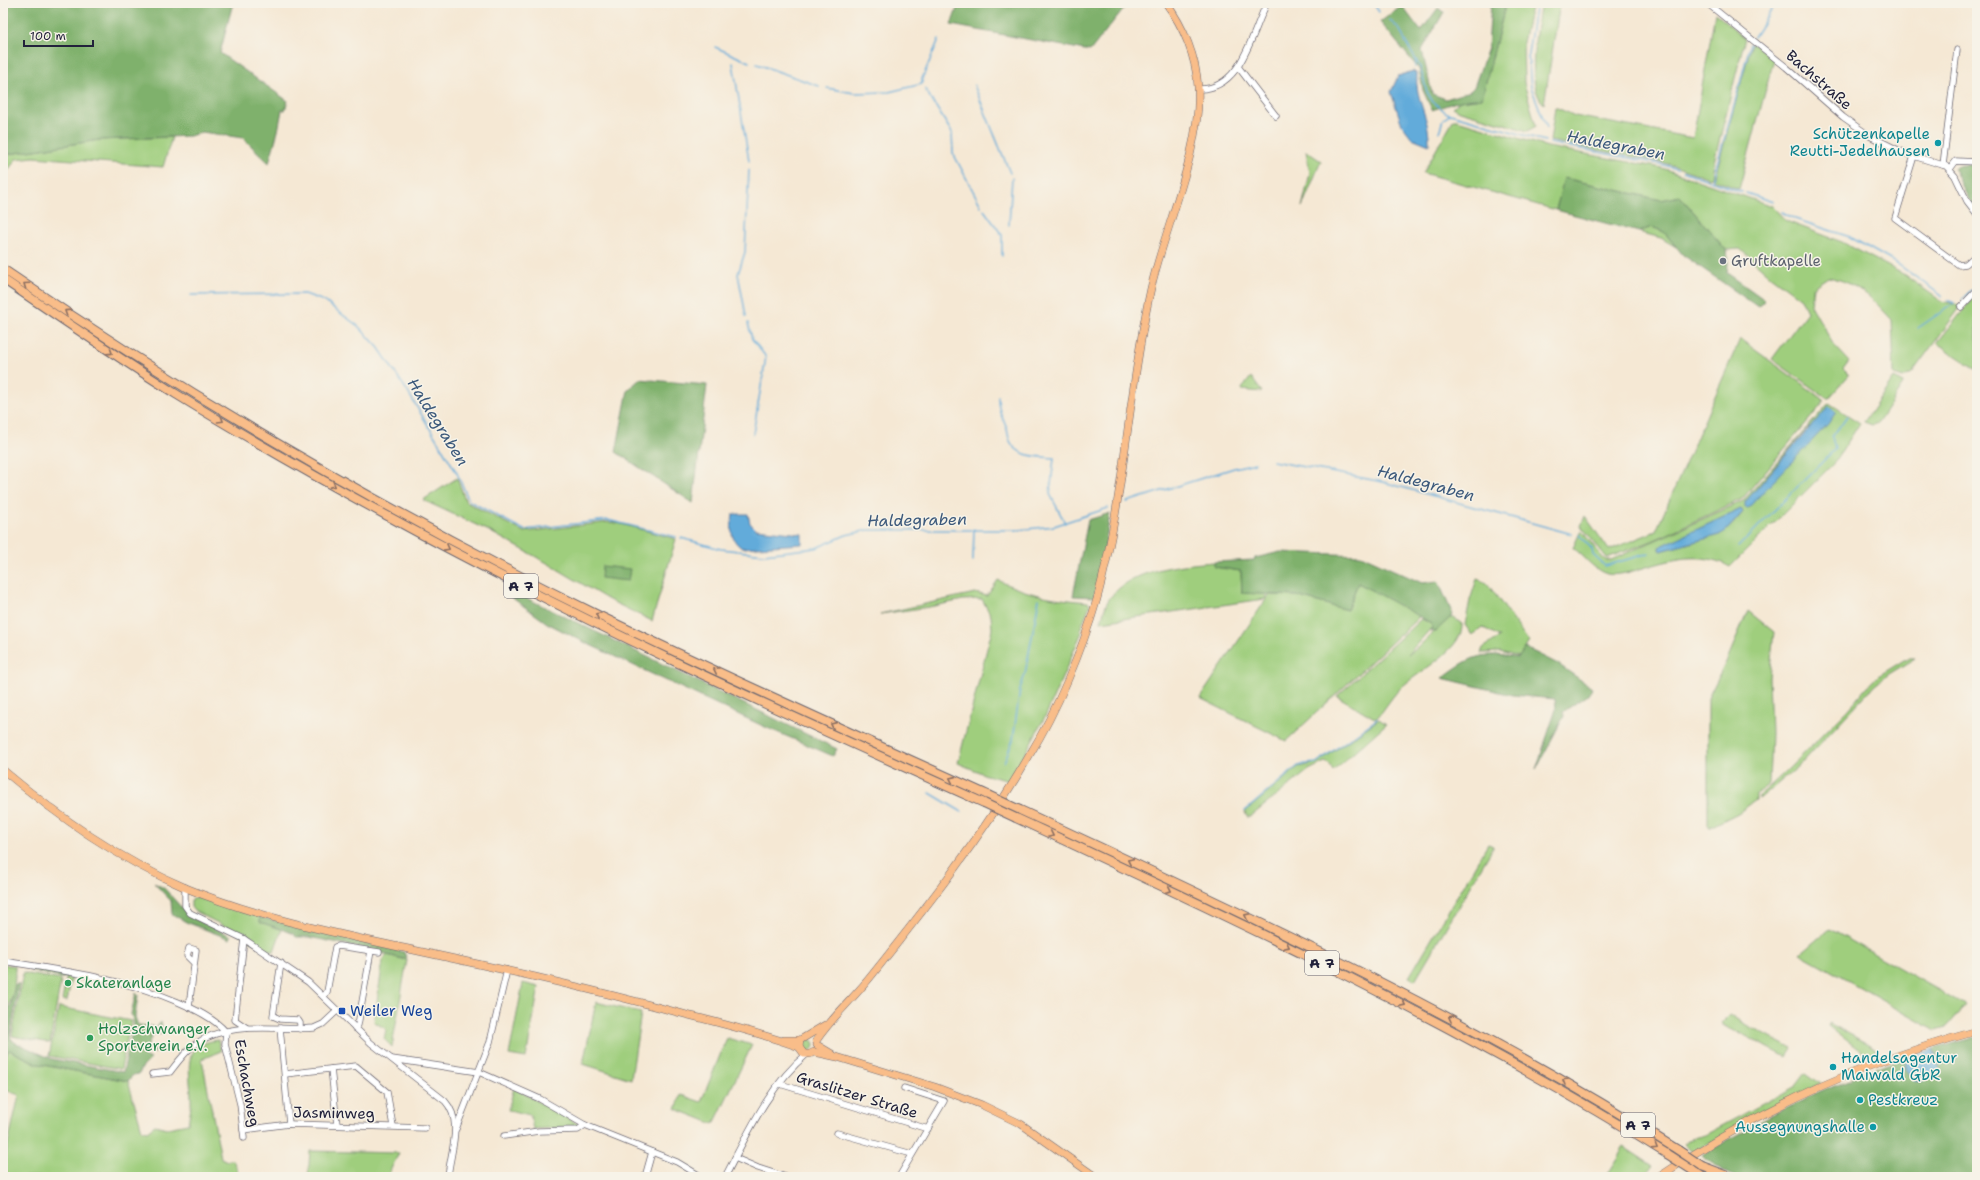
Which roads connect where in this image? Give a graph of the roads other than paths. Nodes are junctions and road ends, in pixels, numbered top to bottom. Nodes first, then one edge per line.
1 (1166, 3) edge
2 (1267, 3) edge
3 (1707, 3) edge
4 (1957, 50) dead end
5 (1239, 68) junction
6 (1198, 89) junction
7 (1276, 116) dead end
8 (1914, 156) junction
9 (1977, 162) edge
10 (1944, 165) junction
11 (1950, 169) junction
12 (1977, 214) edge
13 (1977, 254) edge
14 (3, 269) edge
15 (3, 279) edge
16 (1977, 290) edge
17 (47, 304) junction
18 (1961, 307) dead end
19 (3, 770) edge
20 (185, 888) junction
21 (244, 940) junction
22 (371, 951) junction
23 (379, 952) dead end
24 (3, 961) edge
25 (281, 962) junction
26 (194, 963) dead end
27 (507, 970) junction
28 (324, 996) junction
29 (189, 1007) junction
30 (338, 1010) junction
31 (833, 1019) junction
32 (247, 1028) junction
33 (280, 1028) junction
34 (355, 1028) junction
35 (300, 1029) junction
36 (1977, 1031) edge
37 (226, 1032) junction
38 (809, 1036) junction
39 (800, 1046) junction
40 (814, 1048) junction
41 (392, 1059) junction
42 (794, 1066) junction
43 (331, 1069) junction
44 (479, 1072) junction
45 (152, 1074) dead end
46 (284, 1074) junction
47 (780, 1084) junction
48 (904, 1088) dead end
49 (289, 1124) junction
50 (337, 1125) junction
51 (585, 1125) junction
52 (393, 1126) junction
53 (425, 1128) dead end
54 (928, 1129) junction
55 (243, 1130) junction
56 (455, 1131) junction
57 (837, 1132) dead end
58 (504, 1136) dead end
59 (244, 1138) dead end
60 (652, 1152) junction
61 (912, 1154) junction
62 (735, 1158) junction
63 (1702, 1166) junction
64 (448, 1177) edge
65 (645, 1177) edge
66 (702, 1177) edge
67 (725, 1177) edge
68 (786, 1177) edge
69 (899, 1177) edge
70 (1096, 1177) edge
71 (1659, 1177) edge
72 (1703, 1177) edge
73 (1720, 1177) edge
74 (1731, 1177) edge

1 - 6 main road
2 - 5 street
3 - 8 street, Bachstraße
4 - 10 street
5 - 6 street
5 - 7 street
6 - 31 main road
8 - 10 street, Bachstraße
8 - 13 street
9 - 11 street
10 - 11 street, Bachstraße
11 - 12 street, Bachstraße
17 -> 14 highway, A 7
15 - 17 highway, A 7
16 - 18 street
63 -> 17 highway, A 7, bridge
17 -> 72 highway, A 7, bridge
19 - 20 main road
20 - 21 street
20 - 27 main road
21 - 25 street
21 - 32 street
22 - 23 street
22 - 28 street
22 - 34 street
24 - 29 street
25 - 28 street
25 - 35 street
26 - 29 street
27 - 39 main road
27 - 44 street
28 - 30 street
29 - 37 street
30 - 34 street
30 - 35 street
31 - 38 main road
31 - 40 main road
32 - 33 street
32 - 37 street
33 - 35 street
33 - 46 street
34 - 41 street
36 - 71 main road
37 - 45 street
37 - 55 street, Eschachweg
38 - 39 main road
38 - 40 main road
39 - 40 main road
39 - 42 street
40 - 42 street
40 - 70 main road
41 - 44 street
41 - 56 street
42 - 47 street
43 - 46 street
43 - 50 street
43 - 52 street
44 - 51 street
44 - 56 street
46 - 49 street
47 - 54 street, Graslitzer Straße
47 - 62 street
48 - 54 street
49 - 50 street, Jasminweg
49 - 55 street, Jasminweg
50 - 52 street, Jasminweg
51 - 58 street
51 - 60 street
52 - 53 street, Jasminweg
54 - 61 street
55 - 59 street, Eschachweg
56 - 64 street
57 - 61 street
60 - 65 street
60 - 66 street
61 - 69 street
62 - 67 street
62 - 68 street
63 - 73 highway, A 7
63 - 74 highway

